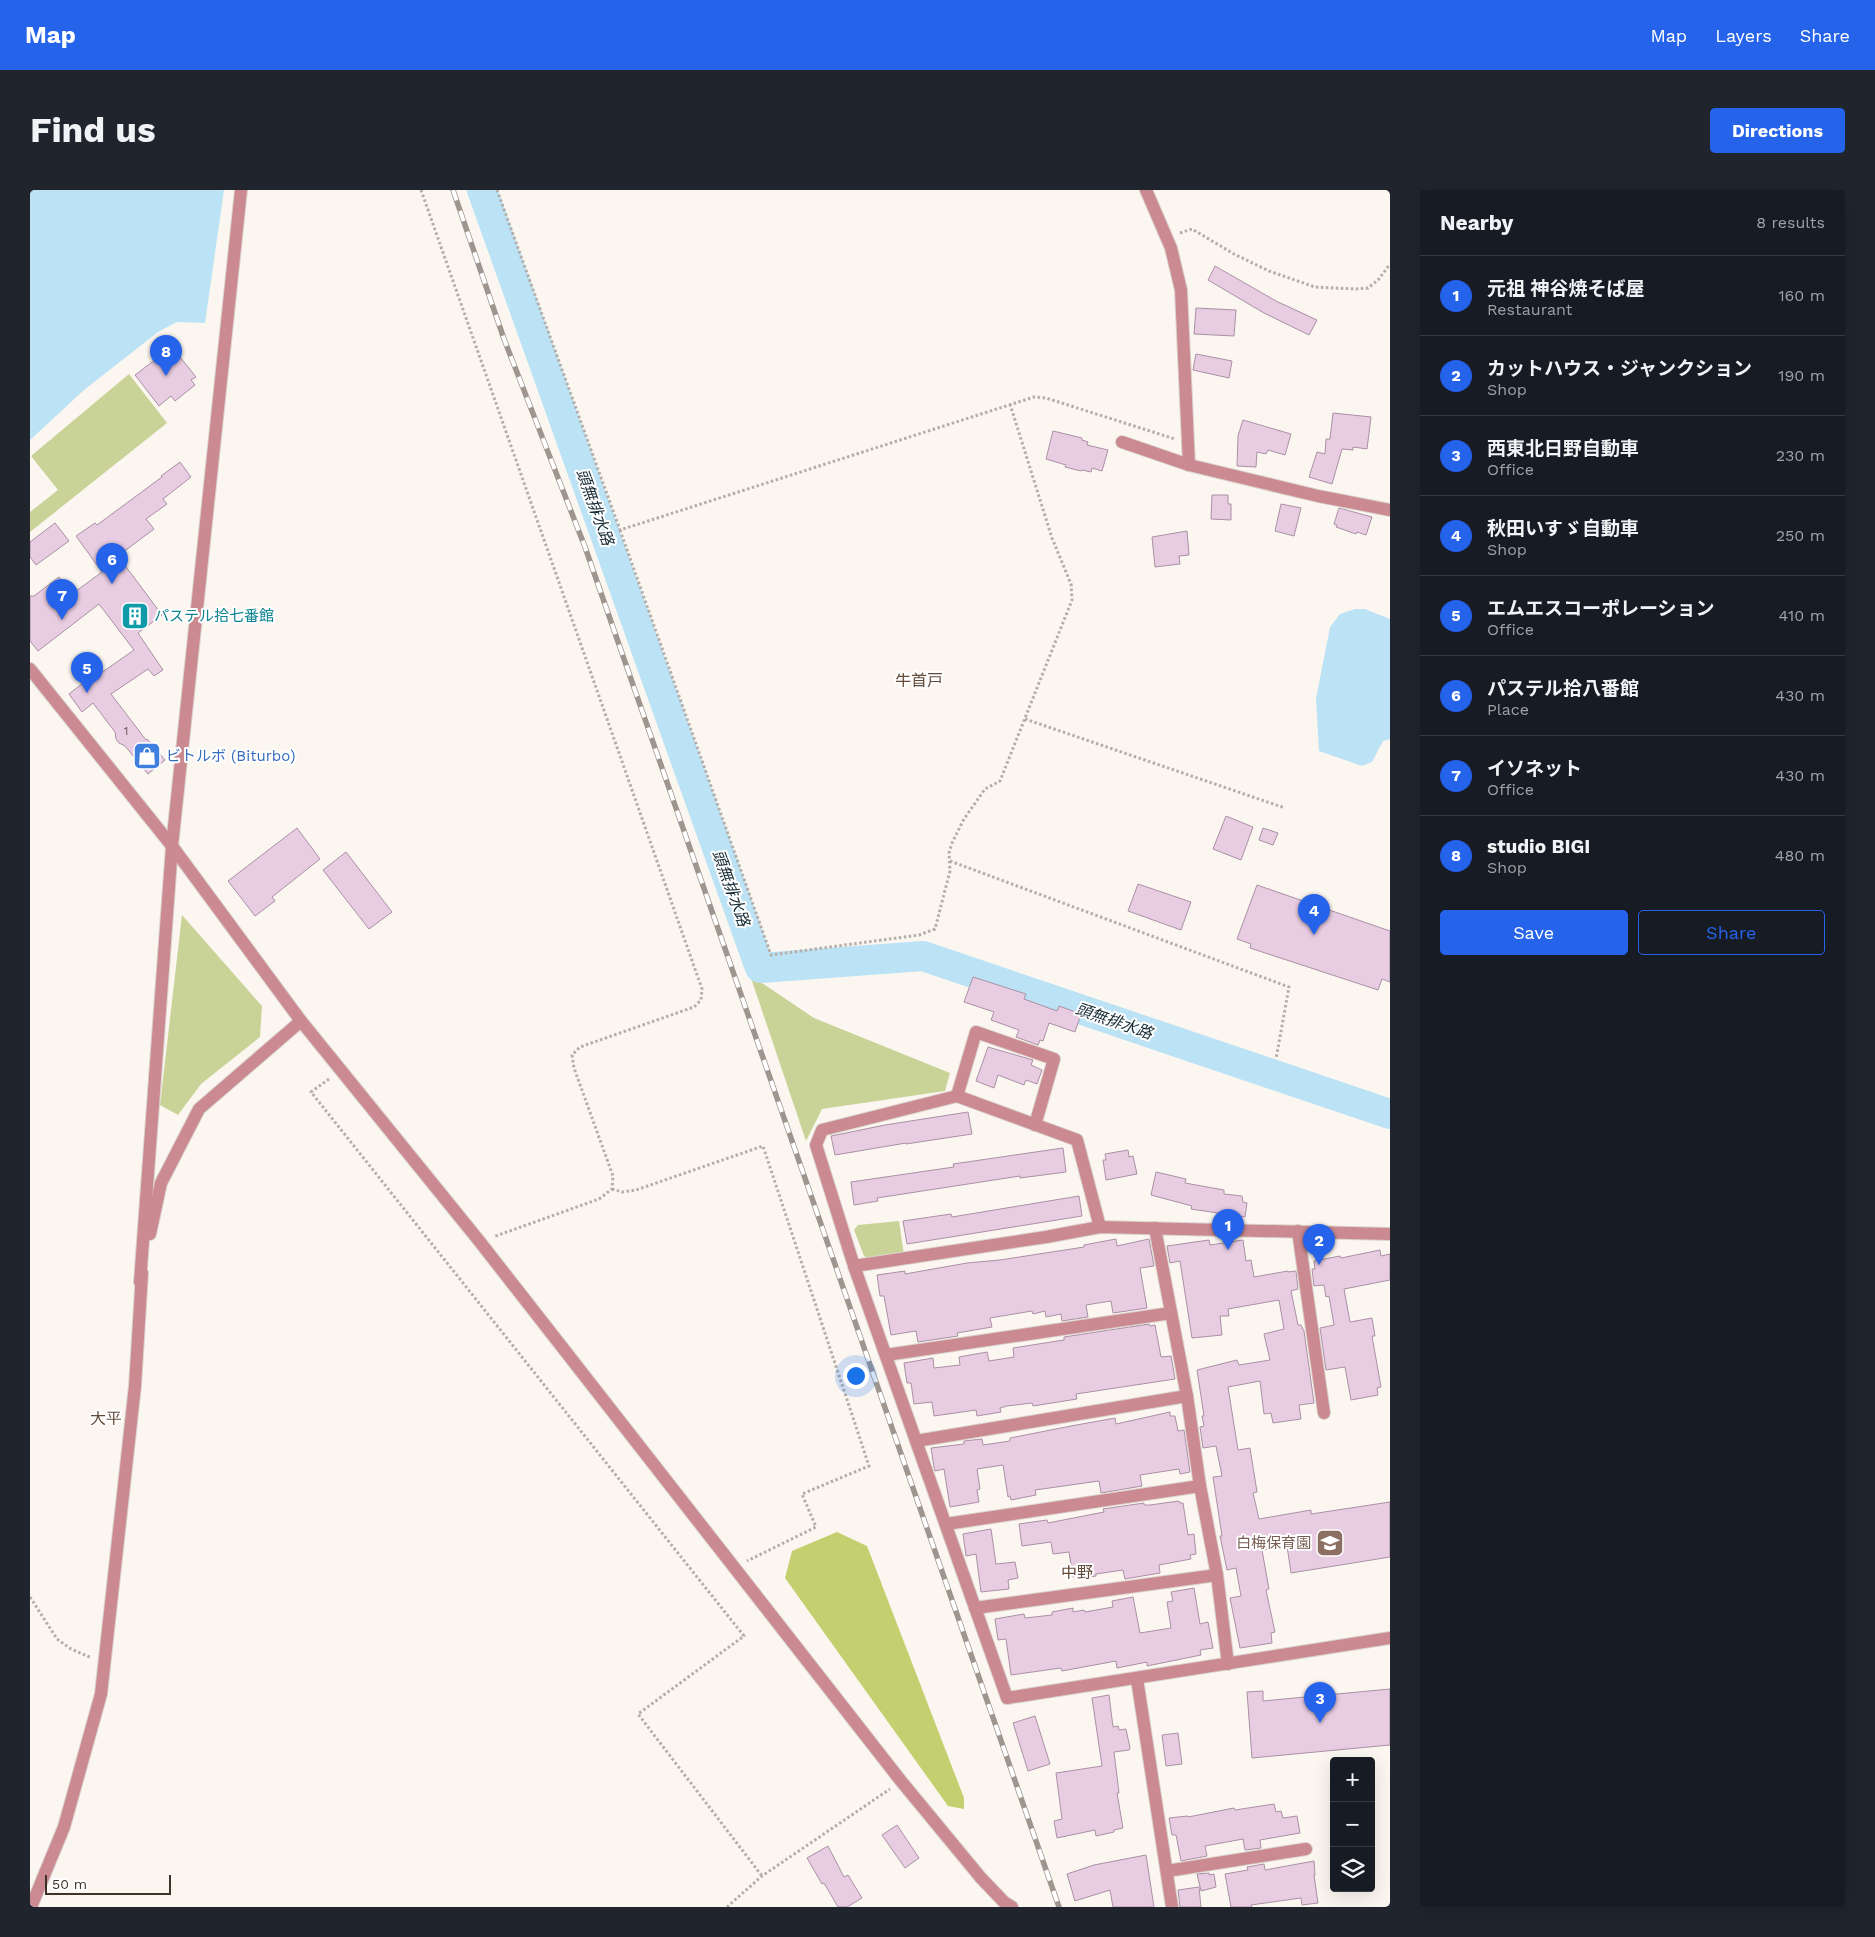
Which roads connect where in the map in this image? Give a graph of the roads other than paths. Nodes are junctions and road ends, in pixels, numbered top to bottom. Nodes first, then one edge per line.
1 (241, 190) edge
2 (1146, 190) edge
3 (1122, 442) dead end
4 (1189, 465) junction
5 (1390, 510) edge
6 (30, 669) edge
7 (172, 846) junction
8 (302, 1021) junction
9 (957, 1096) junction
10 (1035, 1125) junction
11 (1100, 1226) junction
12 (1155, 1228) junction
13 (1298, 1231) junction
14 (1390, 1234) edge
15 (854, 1266) junction
16 (140, 1282) junction
17 (1171, 1313) junction
18 (886, 1355) junction
19 (1187, 1396) junction
20 (1324, 1413) dead end
21 (916, 1441) junction
22 (1200, 1486) junction
23 (946, 1524) junction
24 (1216, 1575) junction
25 (975, 1608) junction
26 (1390, 1638) edge
27 (1228, 1664) junction
28 (1137, 1679) junction
29 (1306, 1849) dead end
30 (1167, 1871) junction
31 (31, 1907) edge
32 (1012, 1907) edge
33 (1172, 1907) edge

1 - 7 street
2 - 4 street
3 - 4 street
4 - 5 street
6 - 7 street
7 - 8 street
7 - 16 street
8 - 16 street
8 - 32 street
9 - 10 street
9 - 10 street
9 - 15 street
10 - 11 street
11 - 12 street
11 - 15 street
12 - 13 street
12 - 17 street
13 - 14 street
13 - 20 street
15 - 18 street
16 - 31 street
17 - 18 street
17 - 19 street
18 - 21 street
19 - 21 street
19 - 22 street
21 - 23 street
22 - 23 street
22 - 24 street
23 - 25 street
24 - 25 street
24 - 27 street
25 - 28 street
26 - 27 street
27 - 28 street
28 - 30 street
29 - 30 street
30 - 33 street

